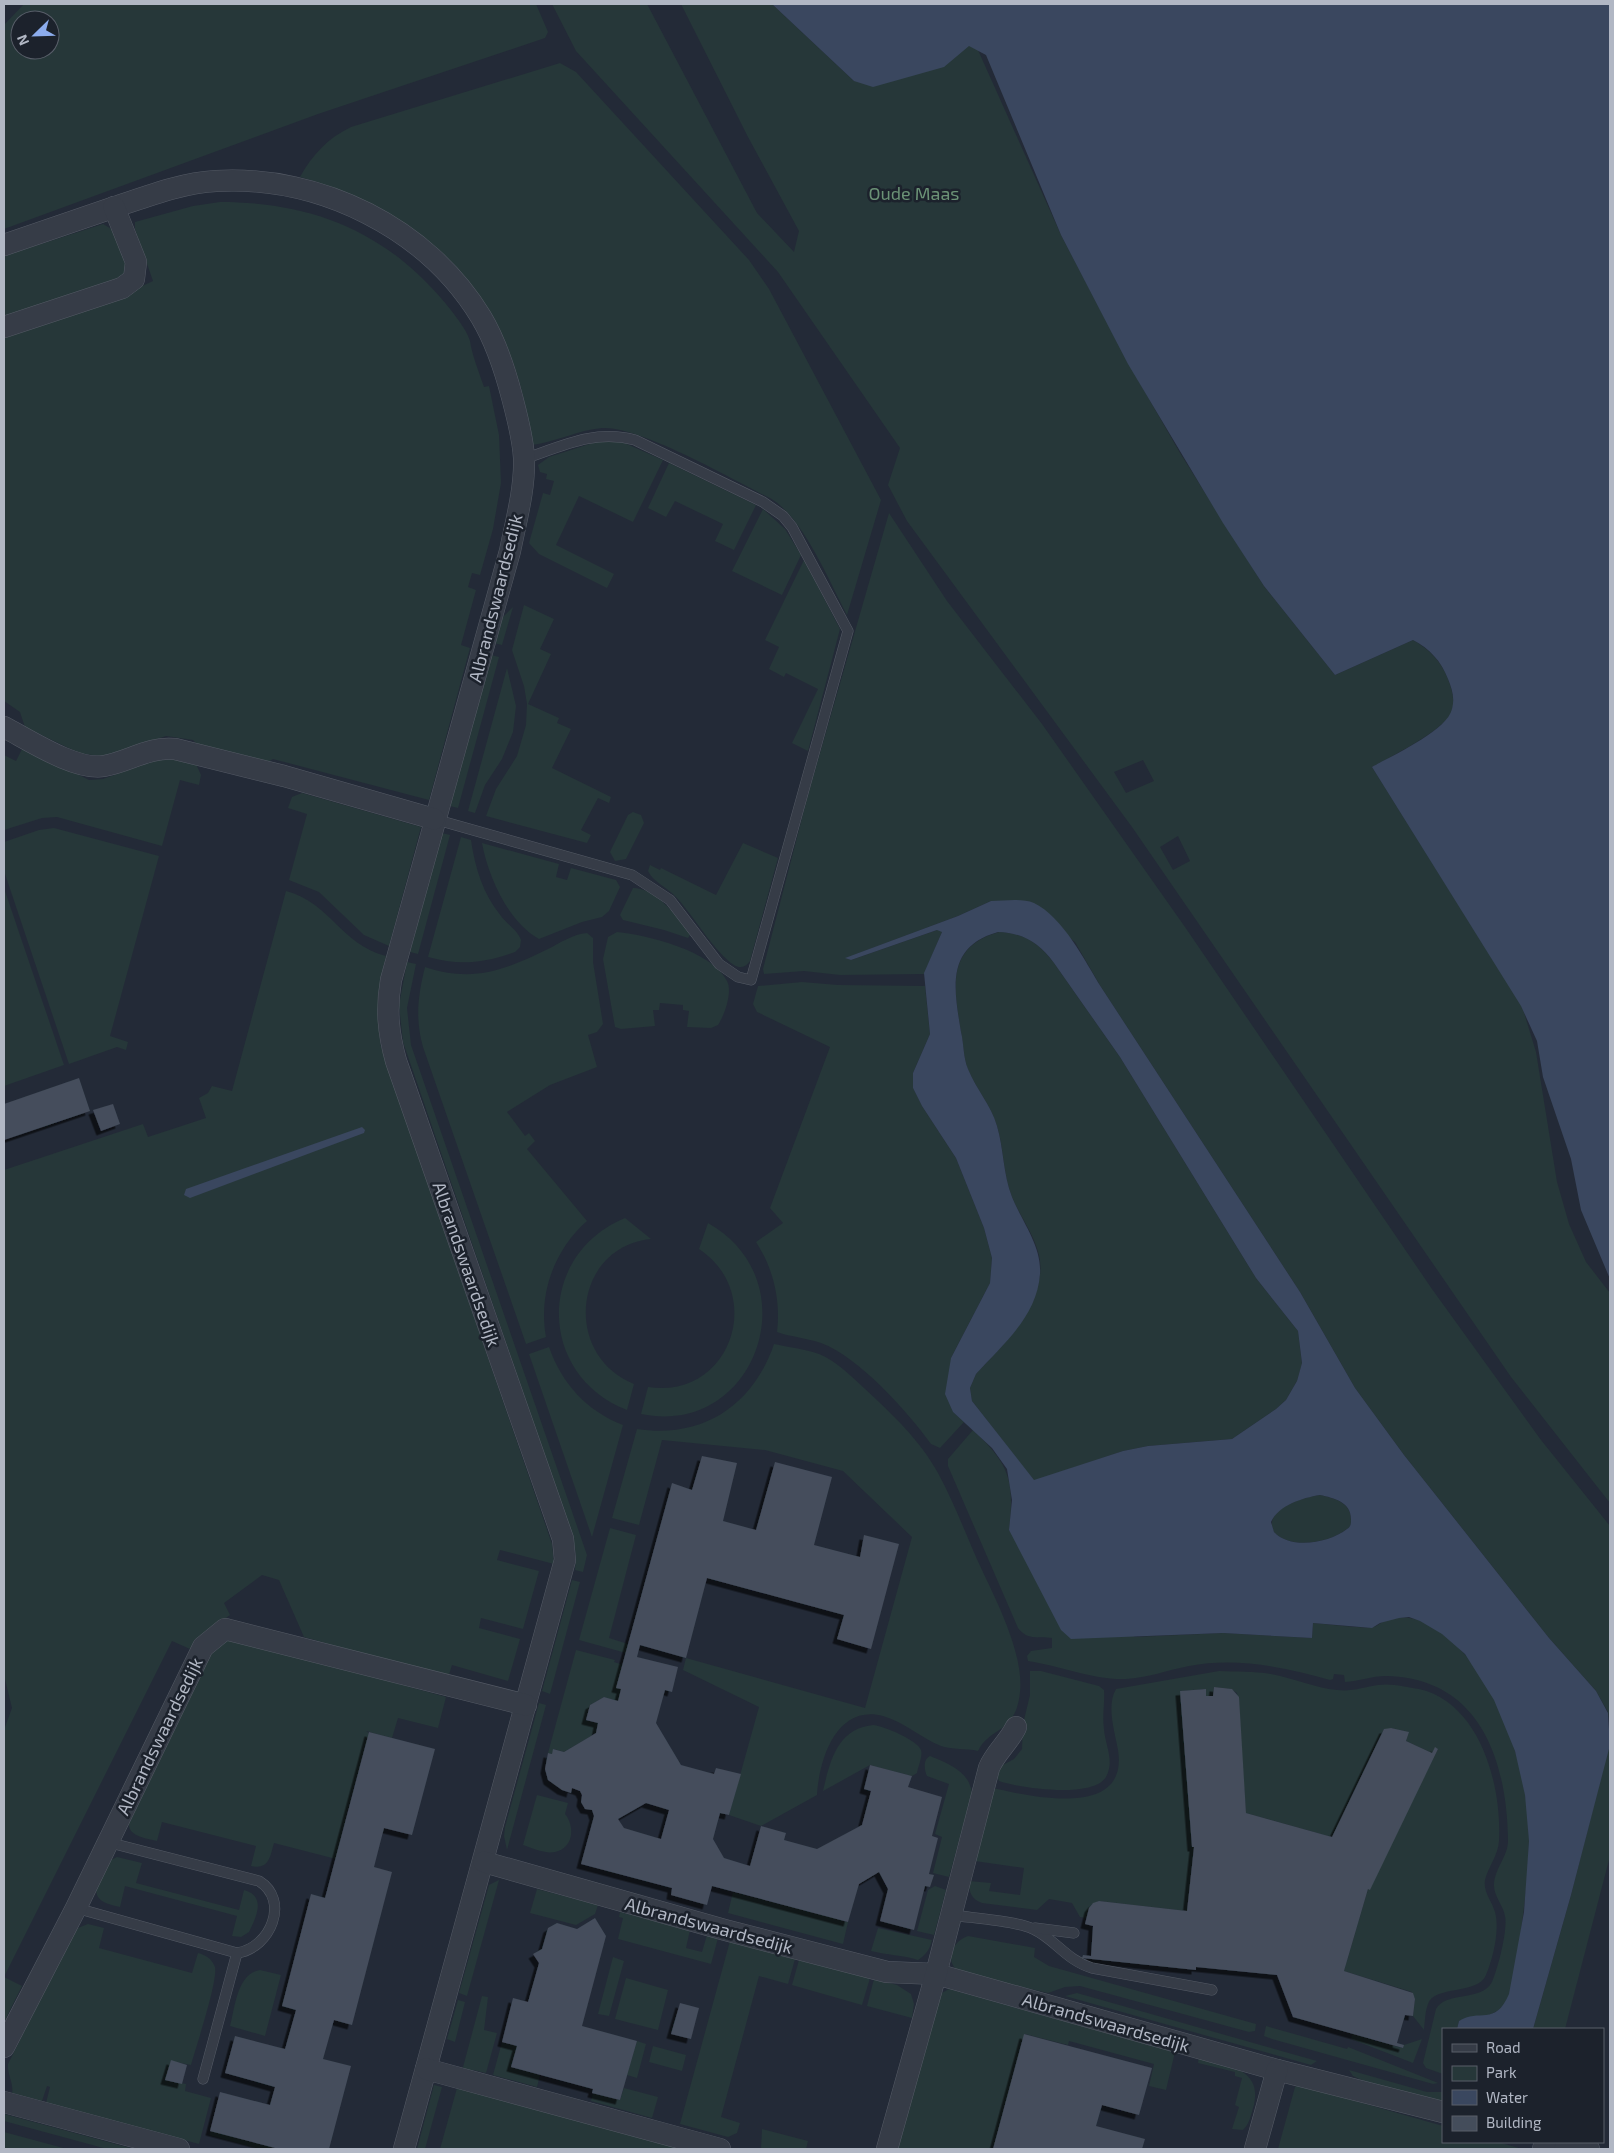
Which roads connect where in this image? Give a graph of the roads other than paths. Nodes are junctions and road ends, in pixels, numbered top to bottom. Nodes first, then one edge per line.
1 (114, 207) junction
2 (4, 245) edge
3 (4, 327) edge
4 (524, 459) junction
5 (4, 727) edge
6 (434, 819) junction
7 (526, 1705) junction
8 (1016, 1727) dead end
9 (107, 1842) junction
10 (484, 1862) junction
11 (76, 1908) junction
12 (952, 1915) junction
13 (1029, 1927) junction
14 (1074, 1933) dead end
15 (237, 1953) junction
16 (936, 1974) junction
17 (1212, 1990) dead end
18 (4, 2047) edge
19 (426, 2069) junction
20 (1277, 2070) junction
21 (204, 2079) dead end
22 (4, 2102) edge
23 (1442, 2112) edge
24 (1566, 2143) edge
25 (178, 2149) edge
26 (404, 2149) edge
27 (720, 2149) edge
28 (887, 2149) edge
29 (1255, 2149) edge
30 (1590, 2149) edge

1 - 2 street, Albrandswaardsedijk
1 - 3 street
1 - 4 street, Albrandswaardsedijk
4 - 6 street, Albrandswaardsedijk
4 - 6 lane
5 - 6 street
6 - 7 street, Albrandswaardsedijk
7 - 9 street, Albrandswaardsedijk
7 - 10 street, Albrandswaardsedijk
8 - 12 street
9 - 11 street, Albrandswaardsedijk
9 - 15 lane
10 - 16 street, Albrandswaardsedijk
10 - 19 street, Albrandswaardsedijk
11 - 15 lane
11 - 18 street, Albrandswaardsedijk
12 - 13 lane
12 - 16 street
13 - 14 lane
13 - 17 lane
15 - 21 lane
16 - 20 street, Albrandswaardsedijk
16 - 28 street
19 - 26 street, Albrandswaardsedijk
19 - 27 street
20 - 23 street, Albrandswaardsedijk
20 - 29 street
22 - 25 street
24 - 30 street

